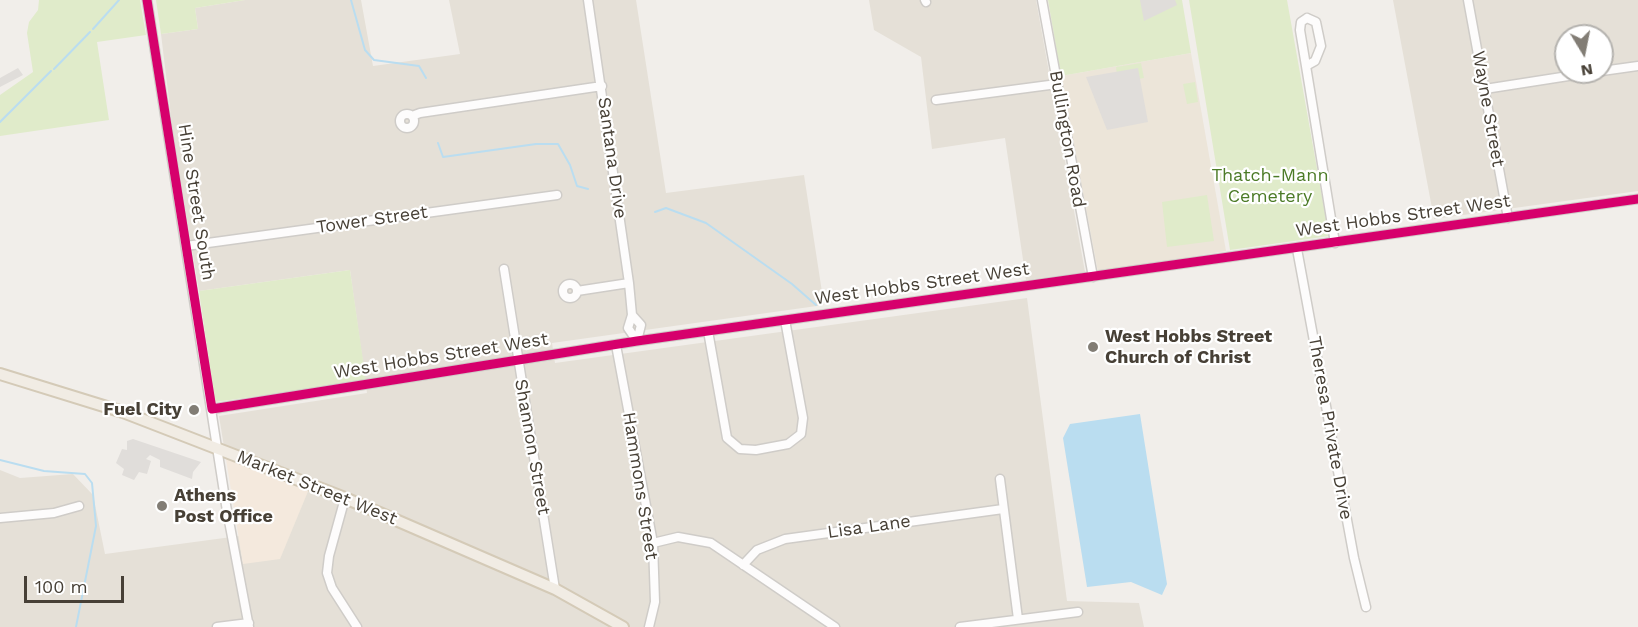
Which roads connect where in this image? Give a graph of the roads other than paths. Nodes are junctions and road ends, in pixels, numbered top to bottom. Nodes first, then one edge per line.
1 (147, 0) edge
2 (588, 0) edge
3 (1042, 0) edge
4 (1468, 0) edge
5 (1306, 66) junction
6 (1638, 66) edge
7 (1614, 69) edge
8 (1554, 78) edge
9 (1057, 84) junction
10 (602, 86) junction
11 (1485, 89) junction
12 (936, 100) dead end
13 (412, 116) dead end
14 (557, 195) dead end
15 (1638, 199) edge
16 (1508, 218) junction
17 (1335, 243) junction
18 (186, 246) junction
19 (1297, 249) junction
20 (504, 269) dead end
21 (1093, 278) junction
22 (629, 283) junction
23 (577, 291) dead end
24 (785, 320) junction
25 (708, 331) junction
26 (637, 341) junction
27 (616, 345) junction
28 (518, 361) junction
29 (0, 374) edge
30 (212, 409) junction
31 (217, 447) junction
32 (1000, 479) dead end
33 (345, 498) junction
34 (79, 506) dead end
35 (1003, 508) junction
36 (0, 518) edge
37 (653, 543) junction
38 (743, 565) junction
39 (555, 590) junction
40 (1366, 607) dead end
41 (1078, 612) dead end
42 (1018, 619) junction
43 (249, 625) edge
44 (217, 627) edge
45 (357, 627) edge
46 (623, 627) edge
47 (649, 627) edge
48 (835, 627) edge
49 (960, 627) edge

1 - 18 street, Hine Street South
2 - 10 street, Santana Drive
3 - 9 street, Bullington Road
4 - 11 street, Wayne Street
5 - 5 street
5 - 17 street
6 - 7 street
8 - 11 street
9 - 12 street
9 - 21 street, Bullington Road
10 - 13 street
10 - 22 street, Santana Drive
11 - 16 street, Wayne Street
14 - 18 street, Tower Street
15 - 16 street, West Hobbs Street West
16 - 17 street, West Hobbs Street West
17 - 19 street, West Hobbs Street West
18 - 30 street, Hine Street South
19 - 21 street, West Hobbs Street West
19 - 40 street, Theresa Private Drive
20 - 28 street, Shannon Street
21 - 24 street, West Hobbs Street West
22 - 23 street
22 - 26 street, Santana Drive
24 - 25 street, West Hobbs Street West
24 - 25 street
25 - 26 street, West Hobbs Street West
26 - 27 street, West Hobbs Street West
27 - 28 street, West Hobbs Street West
27 - 37 street, Hammons Street
28 - 30 street, West Hobbs Street West
28 - 39 street, Shannon Street
29 - 31 main road, Market Street West
30 - 31 street, Hine Street South
31 - 33 main road, Market Street West
31 - 43 street, Hine Street South
32 - 35 street
33 - 39 main road, Market Street West
33 - 45 street
34 - 36 street
35 - 38 street, Lisa Lane
35 - 42 street
37 - 38 street
37 - 47 street, Hammons Street
38 - 48 street
39 - 46 main road, Market Street West
41 - 42 street
42 - 49 street
43 - 44 street

